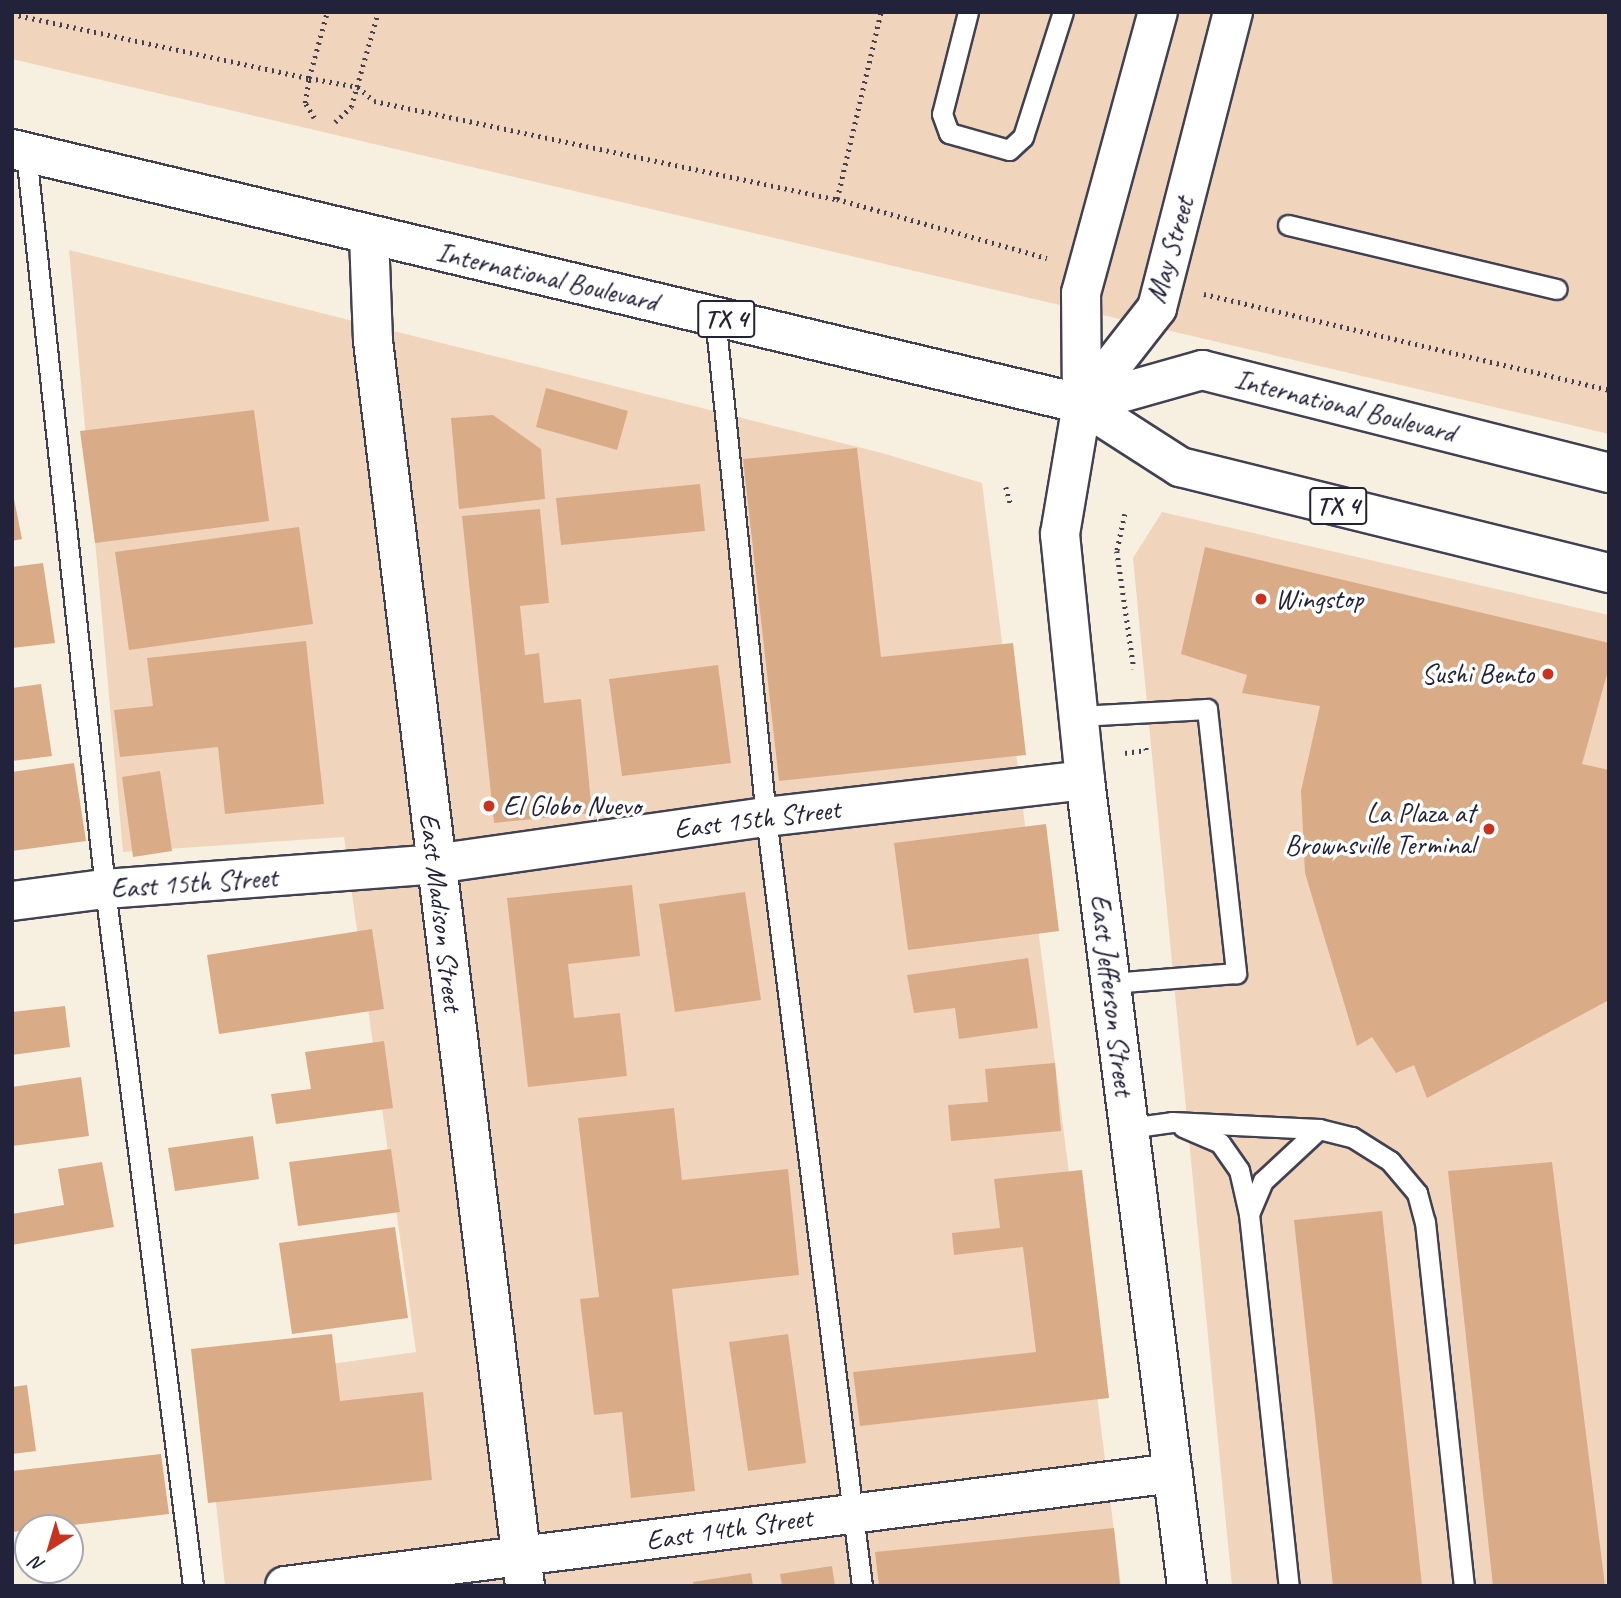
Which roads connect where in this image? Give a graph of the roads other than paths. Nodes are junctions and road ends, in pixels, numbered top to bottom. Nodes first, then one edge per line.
1 (968, 12) edge
2 (1063, 12) edge
3 (1158, 12) edge
4 (1233, 12) edge
5 (19, 151) edge
6 (1288, 225) dead end
7 (369, 236) junction
8 (1556, 289) dead end
9 (715, 316) junction
10 (1082, 404) junction
11 (1609, 473) edge
12 (1609, 573) edge
13 (1079, 716) junction
14 (1085, 780) junction
15 (766, 817) junction
16 (435, 864) junction
17 (105, 889) junction
18 (12, 901) edge
19 (1111, 983) junction
20 (1172, 1122) junction
21 (1129, 1128) junction
22 (1319, 1129) junction
23 (1249, 1214) junction
24 (1173, 1473) junction
25 (854, 1512) junction
26 (523, 1571) edge
27 (193, 1586) edge
28 (285, 1586) edge
29 (862, 1586) edge
30 (1187, 1586) edge
31 (1289, 1586) edge
32 (1464, 1586) edge

1 - 2 lane
3 - 10 street
4 - 10 street, May Street
5 - 7 street, International Boulevard / TX 4
5 - 17 lane
6 - 8 lane
7 - 9 street, International Boulevard / TX 4
7 - 16 street, East Madison Street
9 - 10 street, International Boulevard / TX 4
9 - 15 lane
10 - 11 street, International Boulevard / TX 4
10 - 12 street, International Boulevard / TX 4
10 - 13 street, East Jefferson Street
13 - 14 street, East Jefferson Street
13 - 19 lane
14 - 15 street, East 15th Street
14 - 19 street, East Jefferson Street
15 - 16 street, East 15th Street
15 - 25 lane
16 - 17 street, East 15th Street
16 - 26 street, East Madison Street
17 - 18 street, East 15th Street
17 - 27 lane
19 - 21 street, East Jefferson Street
20 - 21 lane
20 - 22 lane
20 - 23 lane
21 - 24 street, East Jefferson Street
22 - 23 lane
22 - 32 lane
23 - 31 lane
24 - 25 street, East 14th Street
24 - 30 street, East Jefferson Street
25 - 26 street, East 14th Street
25 - 29 lane
26 - 28 street, East 14th Street

